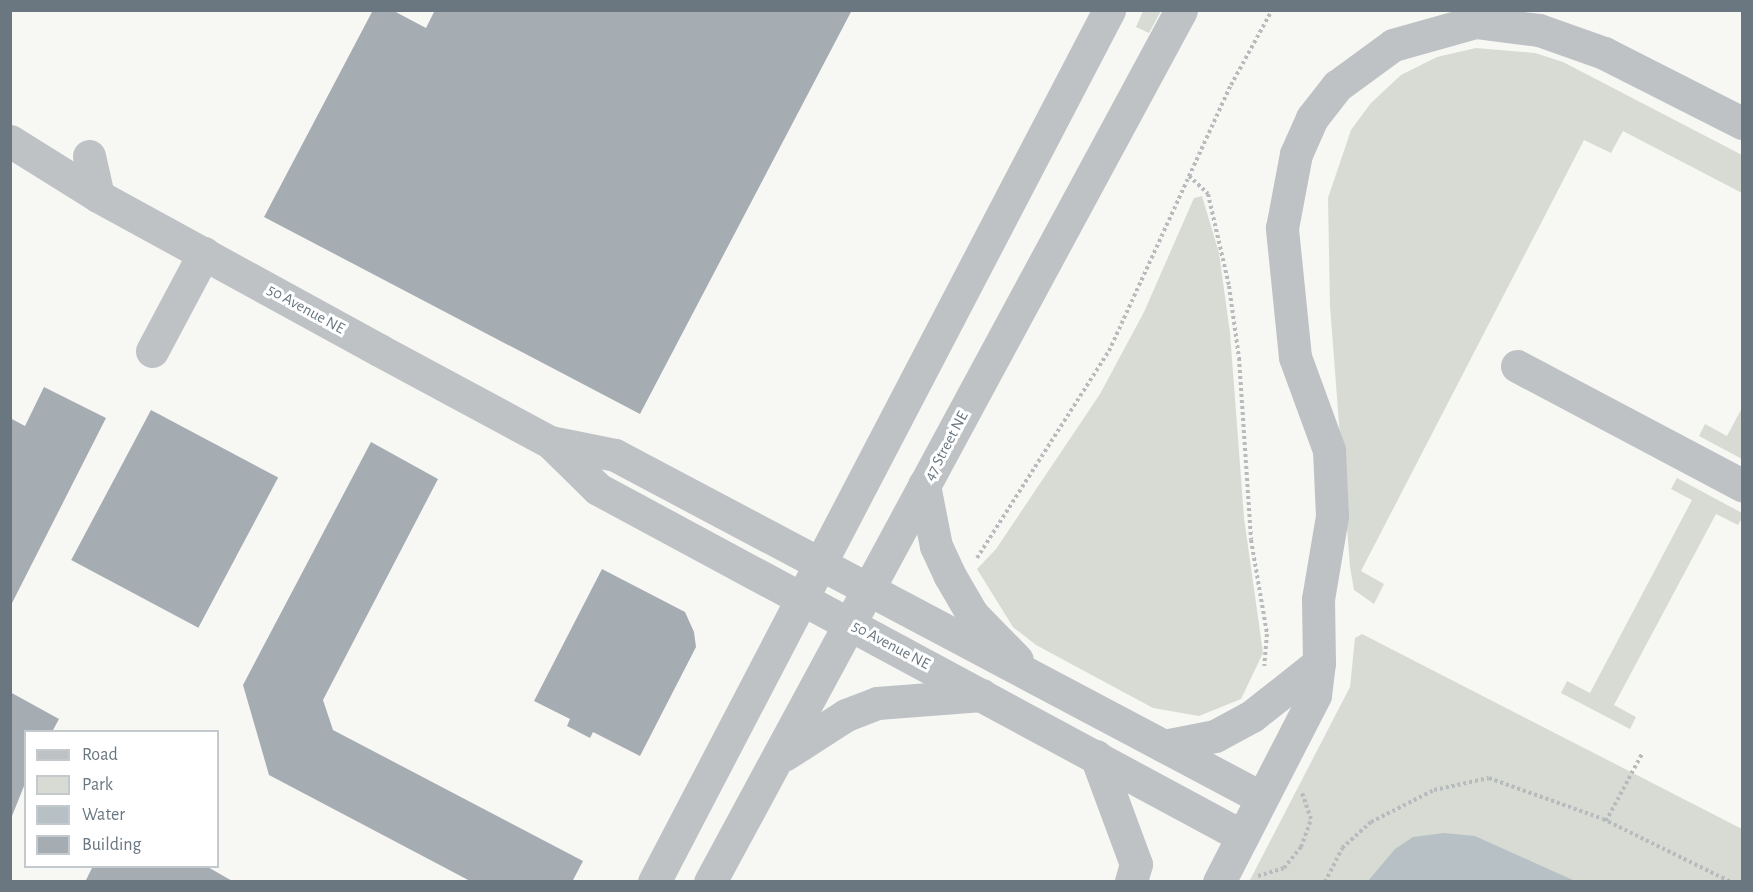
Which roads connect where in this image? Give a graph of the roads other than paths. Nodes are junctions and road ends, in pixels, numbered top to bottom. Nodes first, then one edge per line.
1 (1109, 10) edge
2 (1180, 10) edge
3 (1743, 123) edge
4 (10, 141) edge
5 (89, 156) dead end
6 (98, 196) junction
7 (204, 253) junction
8 (152, 351) dead end
9 (1517, 366) dead end
10 (550, 442) junction
11 (924, 485) junction
12 (1743, 485) edge
13 (818, 565) junction
14 (870, 592) junction
15 (801, 597) junction
16 (852, 625) junction
17 (1319, 663) junction
18 (1039, 682) junction
19 (983, 695) junction
20 (1164, 746) junction
21 (1095, 756) junction
22 (780, 757) junction
23 (1262, 798) junction
24 (1242, 836) junction
25 (654, 882) edge
26 (710, 882) edge
27 (1131, 882) edge
28 (1219, 882) edge

1 - 13 street
2 - 11 street, 47 Street NE
3 - 17 street
4 - 6 street, 50 Avenue NE
5 - 6 street
6 - 7 street, 50 Avenue NE
7 - 8 street
7 - 10 street, 50 Avenue NE
9 - 12 street
10 - 13 street, 50 Avenue NE
10 - 15 street, 50 Avenue NE
11 - 14 street, 47 Street NE
11 - 18 street
13 - 14 street, 50 Avenue NE
13 - 15 street
14 - 16 street, 47 Street NE
14 - 18 street, 50 Avenue NE
15 - 16 street, 50 Avenue NE
15 - 25 street
16 - 19 street, 50 Avenue NE
16 - 22 street, 47 Street NE
17 - 20 street
17 - 23 street
18 - 20 street, 50 Avenue NE
19 - 21 street, 50 Avenue NE
19 - 22 street
20 - 23 street, 50 Avenue NE
21 - 24 street, 50 Avenue NE
21 - 27 street
22 - 26 street, 47 Street NE
23 - 24 street
24 - 28 street

